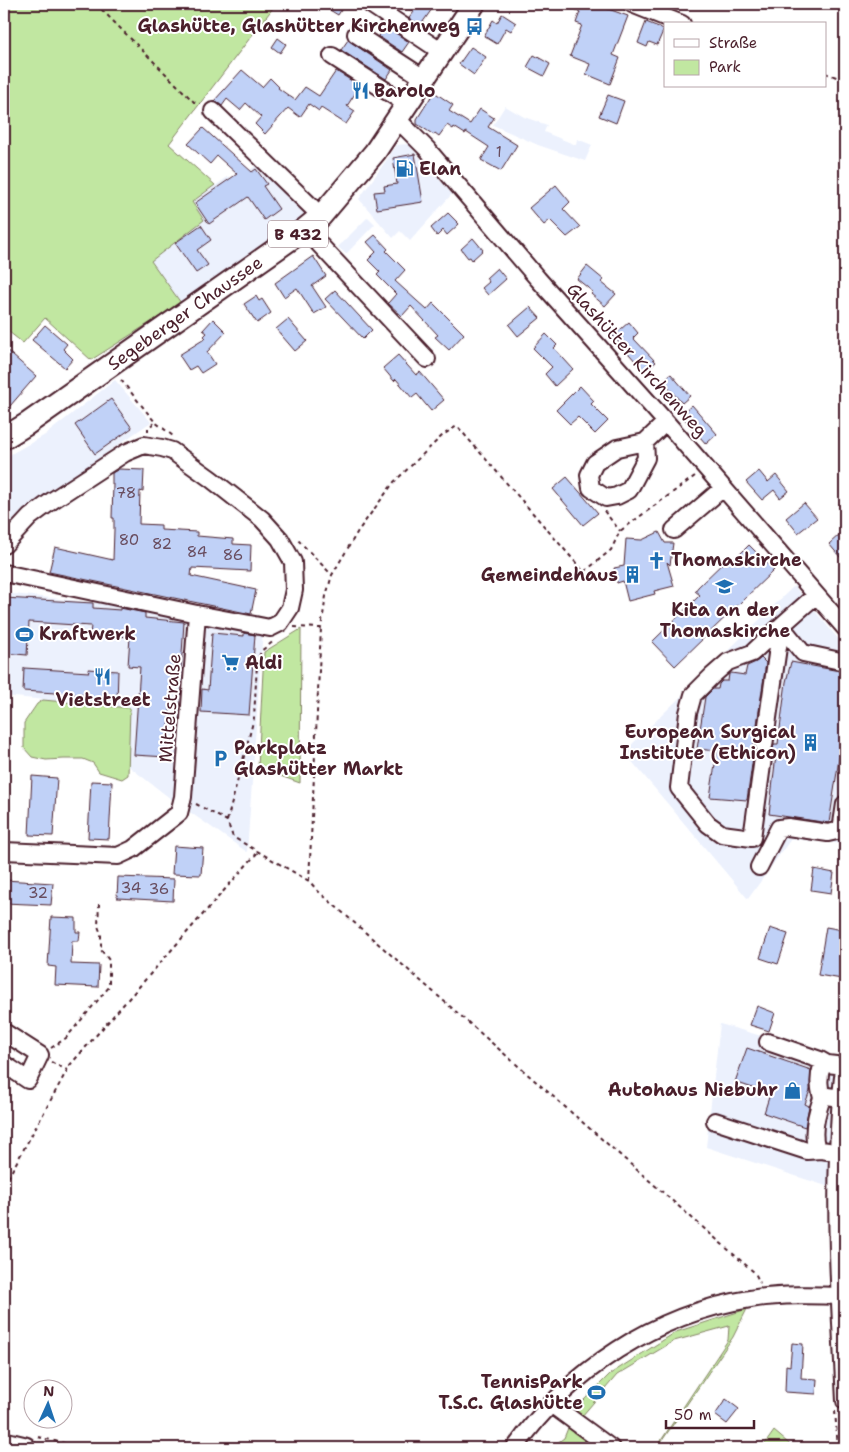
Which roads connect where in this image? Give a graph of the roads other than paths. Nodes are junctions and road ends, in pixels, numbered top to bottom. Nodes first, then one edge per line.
1 (370, 4) edge
2 (474, 4) edge
3 (632, 4) edge
4 (677, 22) edge
5 (356, 34) dead end
6 (442, 52) junction
7 (332, 56) dead end
8 (425, 79) junction
9 (213, 111) road end
10 (403, 112) junction
11 (321, 216) junction
12 (305, 229) junction
13 (427, 359) dead end
14 (666, 422) junction
15 (4, 438) edge
16 (645, 442) junction
17 (723, 488) junction
18 (674, 530) dead end
19 (4, 545) edge
20 (4, 573) edge
21 (816, 594) junction
22 (197, 614) junction
23 (781, 626) junction
24 (845, 628) edge
25 (845, 662) edge
26 (845, 804) edge
27 (843, 830) edge
28 (4, 851) edge
29 (759, 867) dead end
30 (4, 1037) edge
31 (768, 1042) dead end
32 (4, 1064) edge
33 (828, 1064) junction
34 (845, 1064) edge
35 (822, 1098) junction
36 (841, 1098) junction
37 (715, 1121) dead end
38 (821, 1150) junction
39 (838, 1152) junction
40 (842, 1296) edge
41 (845, 1401) edge
42 (551, 1404) junction
43 (30, 1442) edge
44 (4, 1443) edge
45 (515, 1448) edge
46 (612, 1448) edge

1 - 6 street
2 - 6 main road, Segeberger Chaussee / B 432
3 - 4 street
5 - 8 street
6 - 8 main road, Segeberger Chaussee / B 432
7 - 10 street, Glashütter Kirchenweg
8 - 10 main road, Segeberger Chaussee / B 432
9 - 11 street
10 - 11 main road, Segeberger Chaussee / B 432
10 - 14 street, Glashütter Kirchenweg
11 - 12 main road, Segeberger Chaussee / B 432
12 - 13 street
12 - 15 main road, Segeberger Chaussee / B 432
14 - 16 street
14 - 17 street, Glashütter Kirchenweg
16 - 16 street
17 - 18 street
17 - 21 street, Glashütter Kirchenweg
19 - 22 street
20 - 22 street
21 - 23 street
21 - 24 street, Glashütter Kirchenweg
22 - 28 street, Mittelstraße
23 - 23 street
23 - 25 street
26 - 27 street
27 - 29 street
30 - 32 street
31 - 33 street
33 - 34 street
33 - 35 street
34 - 36 street
35 - 36 street
35 - 38 street
36 - 39 street
37 - 38 street
38 - 39 street
39 - 40 street
40 - 41 street
40 - 42 street
42 - 45 street
42 - 46 street
43 - 44 main road

